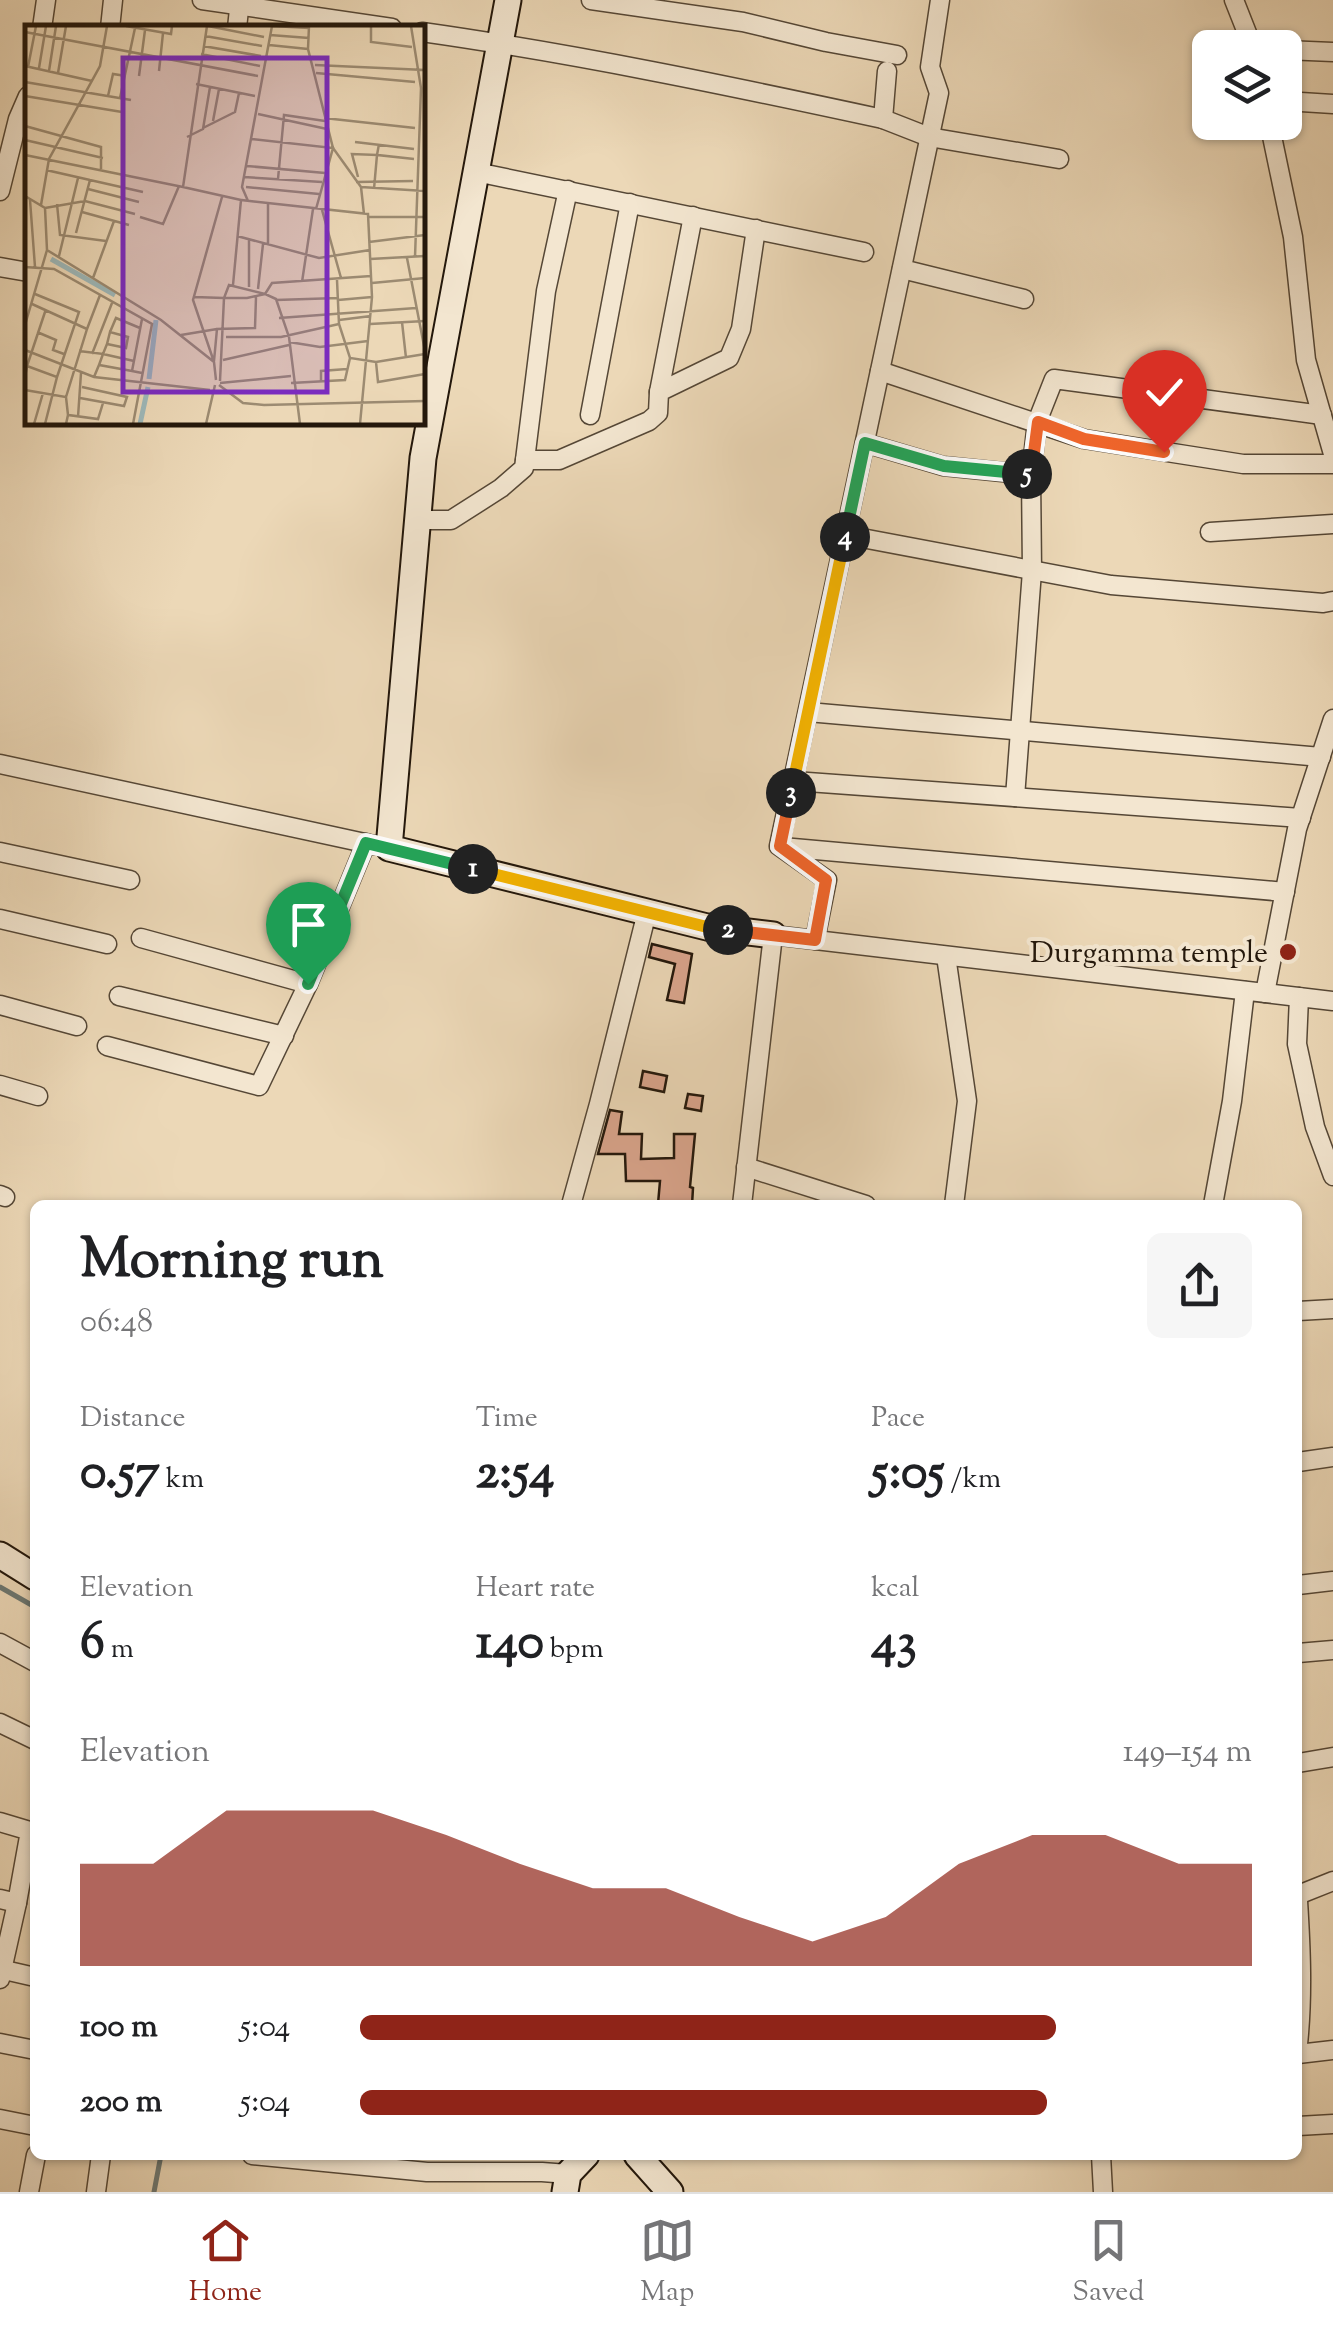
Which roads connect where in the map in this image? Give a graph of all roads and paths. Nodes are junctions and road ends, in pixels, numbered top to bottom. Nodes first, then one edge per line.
1 (46, 0) edge
2 (113, 0) edge
3 (202, 0) edge
4 (508, 0) edge
5 (591, 0) edge
6 (940, 0) edge
7 (1234, 0) edge
8 (240, 3) edge
9 (296, 7) edge
10 (42, 25) edge
11 (110, 25) edge
12 (378, 25) edge
13 (1246, 30) edge
14 (425, 32) edge
15 (500, 43) junction
16 (1302, 51) edge
17 (1333, 52) edge
18 (1302, 103) edge
19 (1333, 104) edge
20 (9, 116) edge
21 (882, 119) junction
22 (929, 136) junction
23 (1273, 140) edge
24 (1058, 159) dead end
25 (476, 172) junction
26 (568, 190) junction
27 (0, 191) edge
28 (630, 203) junction
29 (692, 216) junction
30 (756, 229) junction
31 (864, 252) dead end
32 (0, 266) edge
33 (902, 269) junction
34 (25, 271) edge
35 (1024, 299) dead end
36 (880, 371) junction
37 (659, 392) junction
38 (1324, 394) edge
39 (590, 415) dead end
40 (1322, 415) junction
41 (1038, 422) junction
42 (865, 443) junction
43 (1333, 454) edge
44 (525, 460) junction
45 (1333, 464) edge
46 (1031, 475) junction
47 (418, 520) junction
48 (1333, 524) edge
49 (1210, 532) dead end
50 (846, 535) junction
51 (1032, 571) junction
52 (1333, 601) edge
53 (808, 712) junction
54 (1333, 719) edge
55 (1020, 731) junction
56 (1320, 757) junction
57 (0, 764) edge
58 (794, 781) junction
59 (1015, 797) junction
60 (1301, 818) junction
61 (378, 846) junction
62 (780, 846) junction
63 (0, 852) edge
64 (130, 880) dead end
65 (1285, 892) junction
66 (648, 912) junction
67 (0, 919) edge
68 (773, 935) junction
69 (141, 938) dead end
70 (815, 940) junction
71 (107, 944) dead end
72 (946, 956) junction
73 (308, 984) junction
74 (1244, 991) junction
75 (1265, 993) junction
76 (119, 996) dead end
77 (1298, 997) junction
78 (1333, 1001) edge
79 (0, 1005) edge
80 (77, 1026) dead end
81 (284, 1036) junction
82 (107, 1046) dead end
83 (0, 1085) edge
84 (38, 1096) dead end
85 (746, 1167) junction
86 (1333, 1176) edge
87 (826, 1198) edge
88 (572, 1200) edge
89 (743, 1200) edge
90 (955, 1200) edge
91 (1214, 1200) edge
92 (1333, 1308) edge
93 (1302, 1311) edge
94 (1333, 1457) edge
95 (1302, 1461) edge
96 (0, 1554) edge
97 (30, 1573) edge
98 (1333, 1582) edge
99 (1302, 1585) edge
100 (0, 1644) edge
101 (1333, 1650) edge
102 (1302, 1653) edge
103 (30, 1659) edge
104 (0, 1724) edge
105 (30, 1738) edge
106 (1333, 1757) edge
107 (1302, 1762) edge
108 (0, 1822) edge
109 (1333, 1881) edge
110 (1302, 1896) edge
111 (9, 1901) edge
112 (0, 1973) edge
113 (30, 1976) edge
114 (0, 2042) edge
115 (30, 2049) edge
116 (1333, 2050) edge
117 (1302, 2054) edge
118 (0, 2120) edge
119 (1333, 2124) edge
120 (30, 2125) edge
121 (1302, 2126) edge
122 (35, 2160) edge
123 (100, 2160) edge
124 (303, 2160) edge
125 (582, 2160) edge
126 (641, 2160) edge
127 (1101, 2160) edge
128 (566, 2183) edge
129 (29, 2192) edge
130 (96, 2192) edge
131 (670, 2192) edge
132 (1103, 2192) edge

1 - 10 street
2 - 11 street
3 - 8 street
4 - 15 street
5 - 21 street
6 - 22 street
7 - 13 street
8 - 9 street
9 - 12 street
14 - 15 street
15 - 21 street
15 - 25 street
16 - 17 street
18 - 19 street
20 - 27 street
21 - 22 street
22 - 24 street
22 - 33 street
23 - 38 street
25 - 26 street
25 - 47 street
26 - 28 street
26 - 44 street
28 - 29 street
28 - 39 street
29 - 30 street
29 - 37 street
30 - 31 street
30 - 37 street
32 - 34 street
33 - 35 street
33 - 36 street
36 - 41 street
36 - 42 street
37 - 44 street
38 - 40 street
40 - 41 street
40 - 43 street
41 - 45 street
41 - 46 street
42 - 46 street
42 - 50 street
44 - 47 street
46 - 51 street
47 - 61 street
48 - 49 street
50 - 51 street
50 - 53 street
51 - 52 street
51 - 55 street
53 - 55 street
53 - 58 street
54 - 56 street
55 - 56 street
55 - 59 street
56 - 60 street
57 - 61 street
58 - 59 street
58 - 62 street
59 - 60 street
60 - 65 street
61 - 66 street
61 - 73 street
62 - 65 street
62 - 70 street
63 - 64 street
65 - 75 street
66 - 68 street
66 - 88 street
67 - 71 street
68 - 70 street
68 - 85 street
69 - 73 street
70 - 72 street
72 - 74 street
72 - 90 street
73 - 81 street
74 - 75 street
74 - 91 street
75 - 77 street
76 - 81 street
77 - 78 street
77 - 86 street
79 - 80 street
81 - 82 street
83 - 84 street
85 - 87 street
85 - 89 street
92 - 93 street
94 - 95 street
96 - 97 street
98 - 99 street
100 - 103 street
101 - 102 street
104 - 105 street
106 - 107 street
108 - 111 street
109 - 110 street
111 - 112 street
112 - 113 street
114 - 115 street
116 - 117 street
118 - 120 street
119 - 121 street
122 - 129 street
123 - 130 street
124 - 128 street
125 - 128 street
126 - 131 street
127 - 132 street

